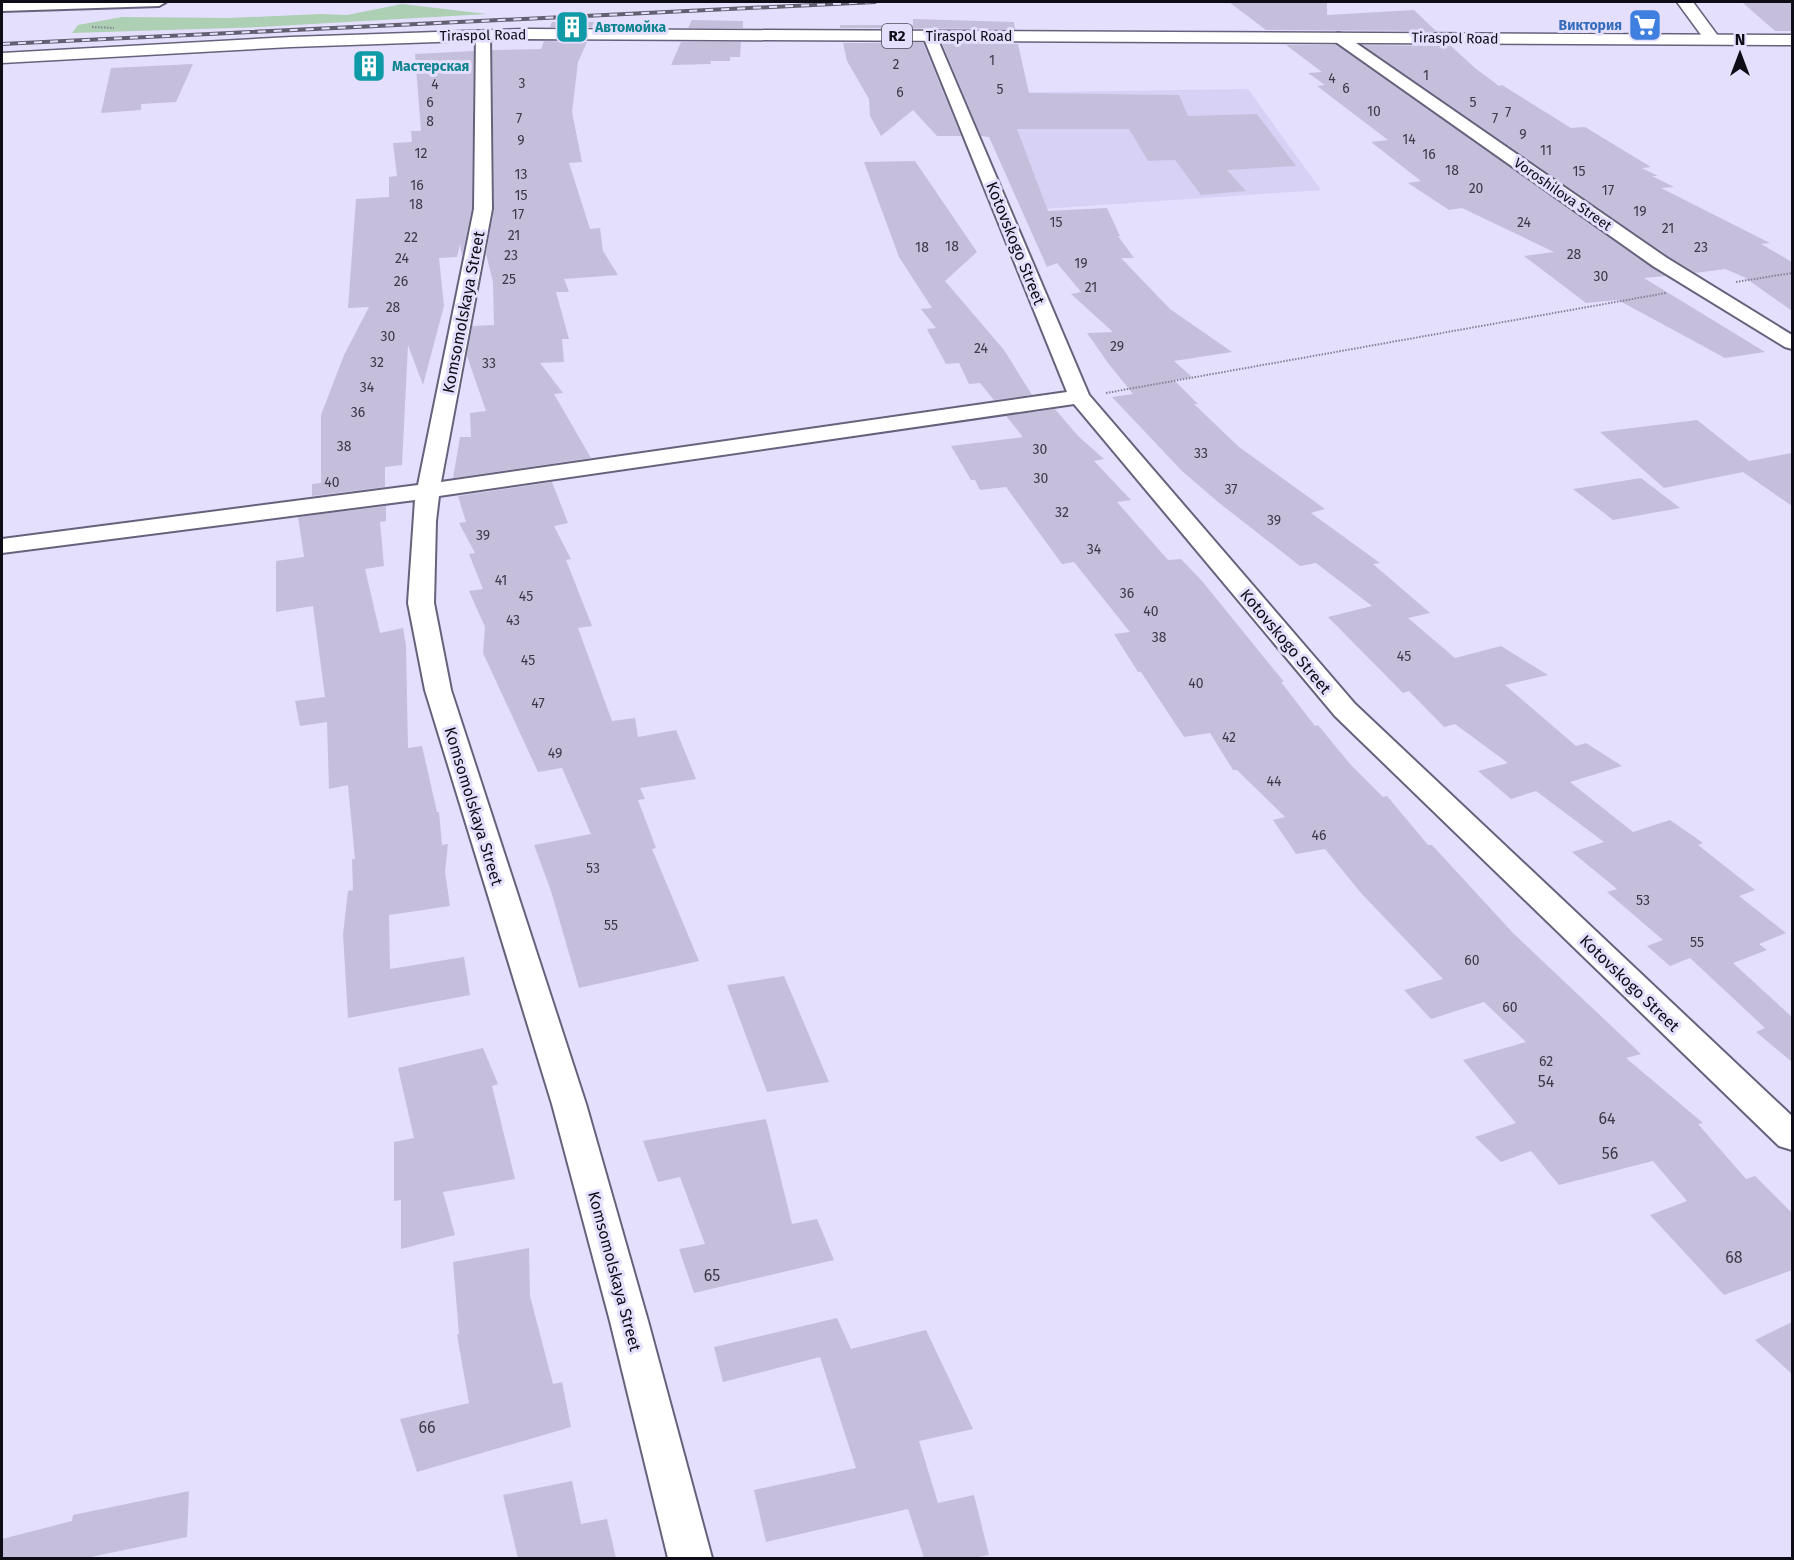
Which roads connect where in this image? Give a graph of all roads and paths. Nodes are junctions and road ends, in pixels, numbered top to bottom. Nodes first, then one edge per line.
1 (159, 2) edge
2 (1685, 2) edge
3 (2, 7) edge
4 (483, 35) junction
5 (930, 36) junction
6 (1338, 37) junction
7 (1713, 40) junction
8 (1792, 40) edge
9 (2, 58) edge
10 (1792, 273) edge
11 (1701, 287) junction
12 (1792, 343) edge
13 (1079, 397) junction
14 (428, 490) junction
15 (2, 546) edge
16 (1792, 1137) edge
17 (690, 1558) edge

1 - 3 street
2 - 7 main road
4 - 5 main road, Tiraspol Road / R2
4 - 9 main road, Tiraspol Road / R2
4 - 14 street, Komsomolskaya Street
5 - 6 main road, Tiraspol Road / R2
5 - 13 street, Kotovskogo Street
6 - 7 main road, Tiraspol Road / R2
6 - 11 street, Voroshilova Street
7 - 8 main road, Tiraspol Road / R2
10 - 11 path
11 - 12 street, Voroshilova Street
11 - 13 path
13 - 14 street
13 - 16 street, Kotovskogo Street
14 - 15 street
14 - 17 street, Komsomolskaya Street

